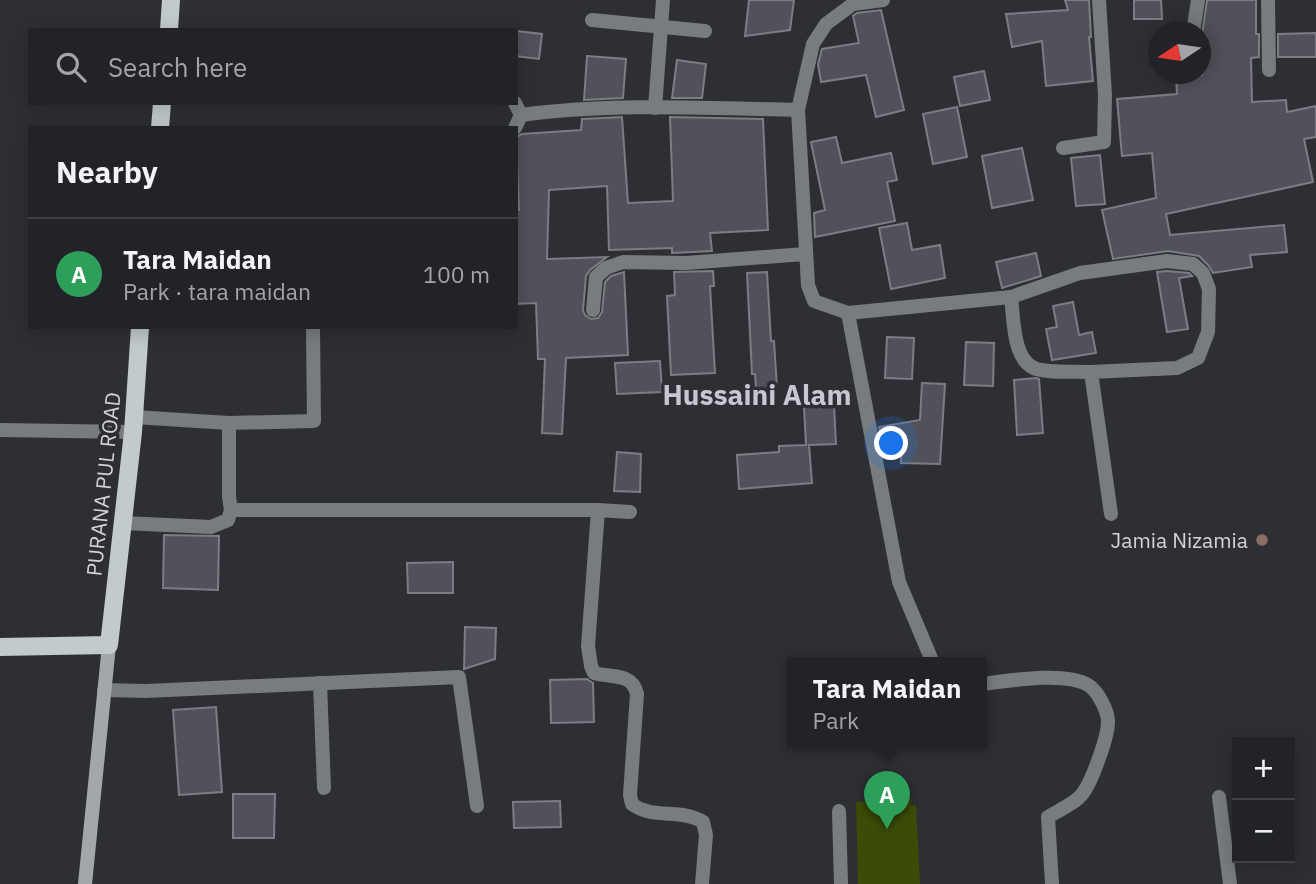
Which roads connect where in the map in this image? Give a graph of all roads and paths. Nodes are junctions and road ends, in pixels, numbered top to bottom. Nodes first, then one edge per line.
1 (171, 0) edge
2 (663, 0) edge
3 (883, 0) edge
4 (1099, 0) edge
5 (1198, 0) edge
6 (1268, 0) edge
7 (592, 20) dead end
8 (1195, 21) edge
9 (660, 26) junction
10 (169, 28) edge
11 (705, 32) dead end
12 (1269, 70) dead end
13 (162, 105) edge
14 (655, 108) junction
15 (797, 110) junction
16 (517, 115) edge
17 (160, 126) edge
18 (1063, 148) dead end
19 (806, 254) junction
20 (1011, 298) junction
21 (593, 310) dead end
22 (848, 313) junction
23 (140, 329) edge
24 (313, 329) edge
25 (1091, 372) junction
26 (229, 423) junction
27 (134, 424) junction
28 (0, 430) edge
29 (231, 510) junction
30 (598, 510) junction
31 (630, 512) dead end
32 (1111, 513) dead end
33 (122, 523) junction
34 (109, 645) junction
35 (0, 647) edge
36 (930, 657) edge
37 (320, 683) junction
38 (987, 683) edge
39 (104, 691) junction
40 (324, 788) dead end
41 (1219, 797) dead end
42 (477, 806) dead end
43 (839, 811) dead end
44 (85, 884) edge
45 (702, 884) edge
46 (841, 884) edge
47 (1052, 884) edge
48 (1230, 884) edge

1 - 10 main road
2 - 9 street
3 - 15 street
4 - 18 street
5 - 8 street
6 - 12 street
7 - 9 street
9 - 11 street
9 - 14 street
13 - 17 main road
14 - 15 street
14 - 16 street
15 - 19 street
19 - 21 street
19 - 22 street
20 - 22 street
20 - 25 street
20 - 25 street
22 - 36 street
23 - 27 main road, PURANA PUL ROAD
24 - 26 street
25 - 32 street
26 - 27 street
26 - 29 street
27 - 28 street
27 - 33 main road, PURANA PUL ROAD
29 - 30 street
29 - 33 street
30 - 31 street
30 - 45 street
33 - 34 main road, PURANA PUL ROAD
34 - 35 main road
34 - 39 main road
37 - 39 street
37 - 40 street
37 - 42 street
38 - 47 street
39 - 44 main road
41 - 48 street
43 - 46 street

